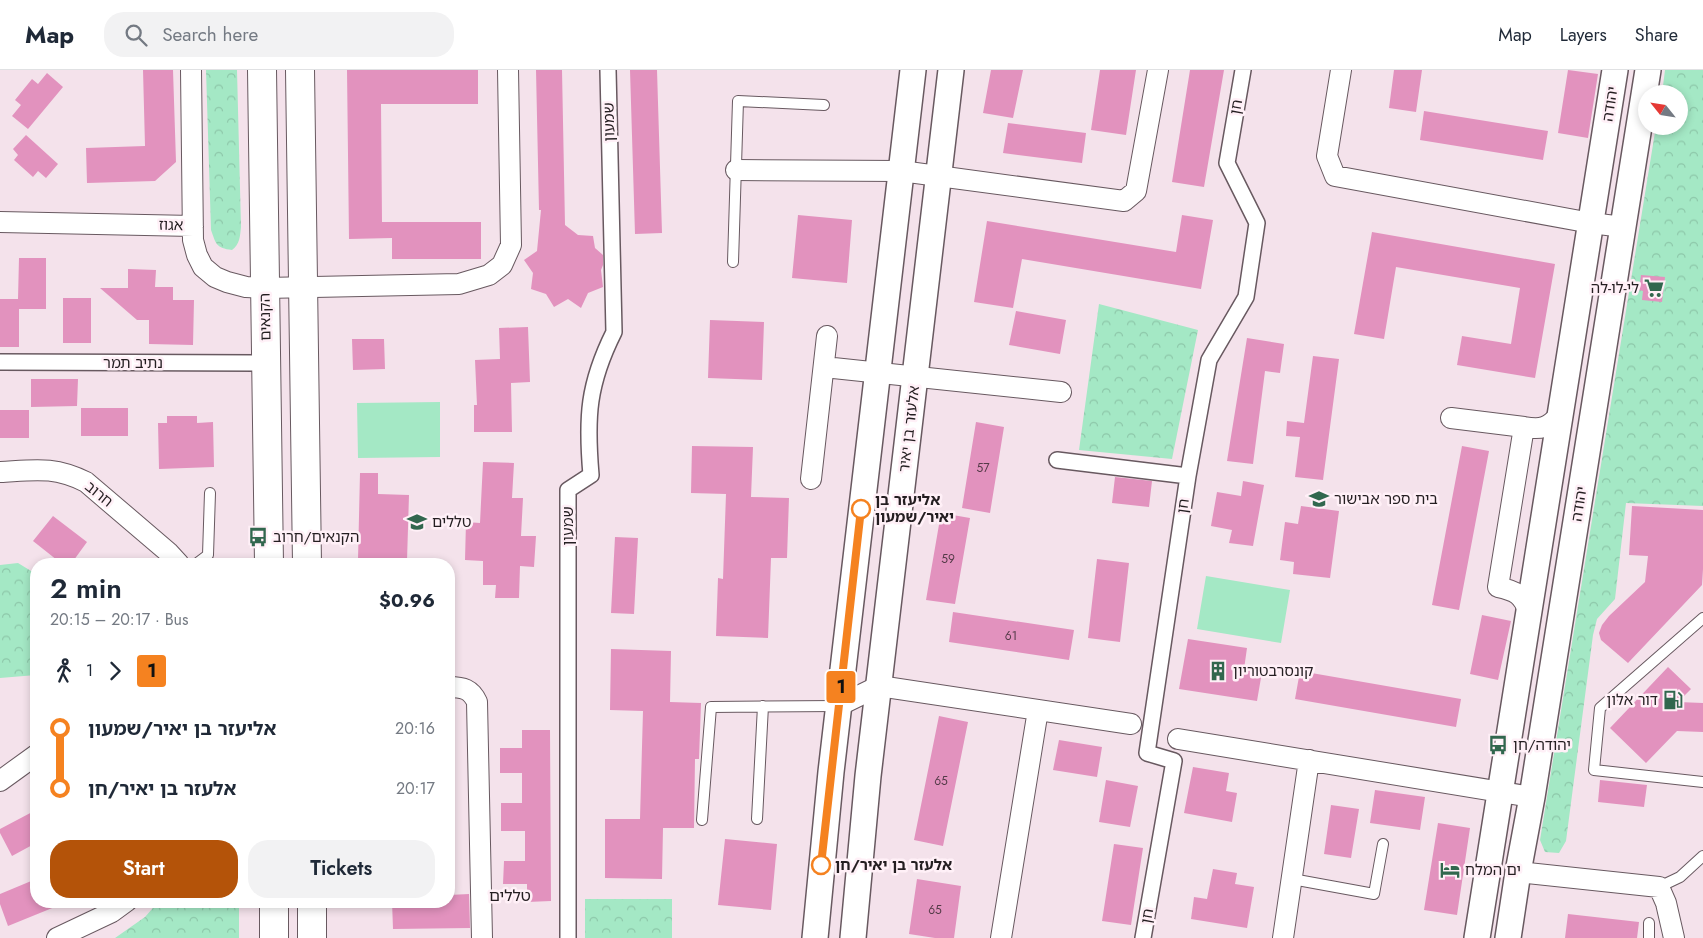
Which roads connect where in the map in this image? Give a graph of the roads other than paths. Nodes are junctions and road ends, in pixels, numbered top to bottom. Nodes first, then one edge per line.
1 (191, 70) edge
2 (262, 70) edge
3 (300, 70) edge
4 (508, 70) edge
5 (608, 70) edge
6 (913, 70) edge
7 (951, 70) edge
8 (1158, 70) edge
9 (1243, 70) edge
10 (1341, 70) edge
11 (1616, 70) edge
12 (1648, 70) edge
13 (824, 105) dead end
14 (736, 170) junction
15 (901, 171) junction
16 (938, 177) junction
17 (0, 222) edge
18 (1591, 223) junction
19 (193, 226) junction
20 (1623, 227) junction
21 (734, 262) dead end
22 (265, 288) junction
23 (303, 289) junction
24 (827, 336) dead end
25 (0, 362) edge
26 (266, 363) junction
27 (824, 367) junction
28 (878, 371) junction
29 (915, 376) junction
30 (1061, 392) dead end
31 (1560, 415) junction
32 (1451, 418) dead end
33 (1524, 427) junction
34 (1057, 460) dead end
35 (0, 472) edge
36 (1188, 476) junction
37 (811, 479) dead end
38 (210, 493) dead end
39 (174, 558) edge
40 (204, 558) edge
41 (269, 558) edge
42 (307, 558) edge
43 (1529, 612) junction
44 (1703, 618) edge
45 (879, 686) junction
46 (455, 687) edge
47 (762, 706) junction
48 (838, 706) junction
49 (1038, 710) junction
50 (1131, 724) dead end
51 (1178, 739) dead end
52 (30, 759) edge
53 (1309, 760) junction
54 (0, 781) edge
55 (1703, 782) edge
56 (1500, 792) junction
57 (1532, 797) junction
58 (702, 820) dead end
59 (757, 820) dead end
60 (1384, 844) dead end
61 (1703, 856) edge
62 (1518, 872) junction
63 (1292, 879) junction
64 (1659, 887) junction
65 (117, 908) edge
66 (274, 908) edge
67 (312, 908) edge
68 (1649, 923) dead end
69 (57, 938) edge
70 (274, 938) edge
71 (312, 938) edge
72 (482, 938) edge
73 (568, 938) edge
74 (815, 938) edge
75 (853, 938) edge
76 (1001, 938) edge
77 (1143, 938) edge
78 (1284, 938) edge
79 (1476, 938) edge
80 (1508, 938) edge
81 (1649, 938) edge
82 (1674, 938) edge

1 - 19 street
2 - 22 main road, הקנאים
3 - 23 main road
4 - 23 street, אגוז
5 - 73 street, שמעון
6 - 15 street
7 - 16 street, אלעזר בן יאיר
8 - 16 street
9 - 36 street, חן
10 - 18 street
11 - 18 street, יהודה
12 - 20 street, יהודה
13 - 14 lane
14 - 15 street
14 - 21 lane
15 - 16 street
15 - 28 street
16 - 29 street, אלעזר בן יאיר
17 - 19 street, אגוז
18 - 20 street
18 - 31 street, יהודה
19 - 22 street, אגוז
20 - 57 street, יהודה
22 - 23 street, אגוז
22 - 26 main road, הקנאים
23 - 42 main road
24 - 27 street
25 - 26 street, נתיב תמר
26 - 41 main road, הקנאים
27 - 28 street
27 - 37 street
28 - 29 street
28 - 48 street
29 - 30 street
29 - 45 street, אלעזר בן יאיר
31 - 33 street
31 - 43 street, יהודה
32 - 33 street
33 - 43 street
34 - 36 street
35 - 39 street, חרוב
36 - 77 street, חן
38 - 40 lane
43 - 56 street, יהודה
44 - 55 lane
45 - 48 street
45 - 49 street
45 - 75 street, אלעזר בן יאיר
46 - 72 street
47 - 48 lane
47 - 58 lane
47 - 59 lane
48 - 74 street
49 - 50 street
49 - 76 street
51 - 53 street
52 - 54 street
53 - 56 street
53 - 63 street
56 - 57 street
56 - 79 street, יהודה
57 - 62 street, יהודה
60 - 63 lane
61 - 64 lane
62 - 64 street
62 - 80 street, יהודה
63 - 78 street
64 - 82 street
65 - 69 street
66 - 70 main road
67 - 71 main road
68 - 81 lane

